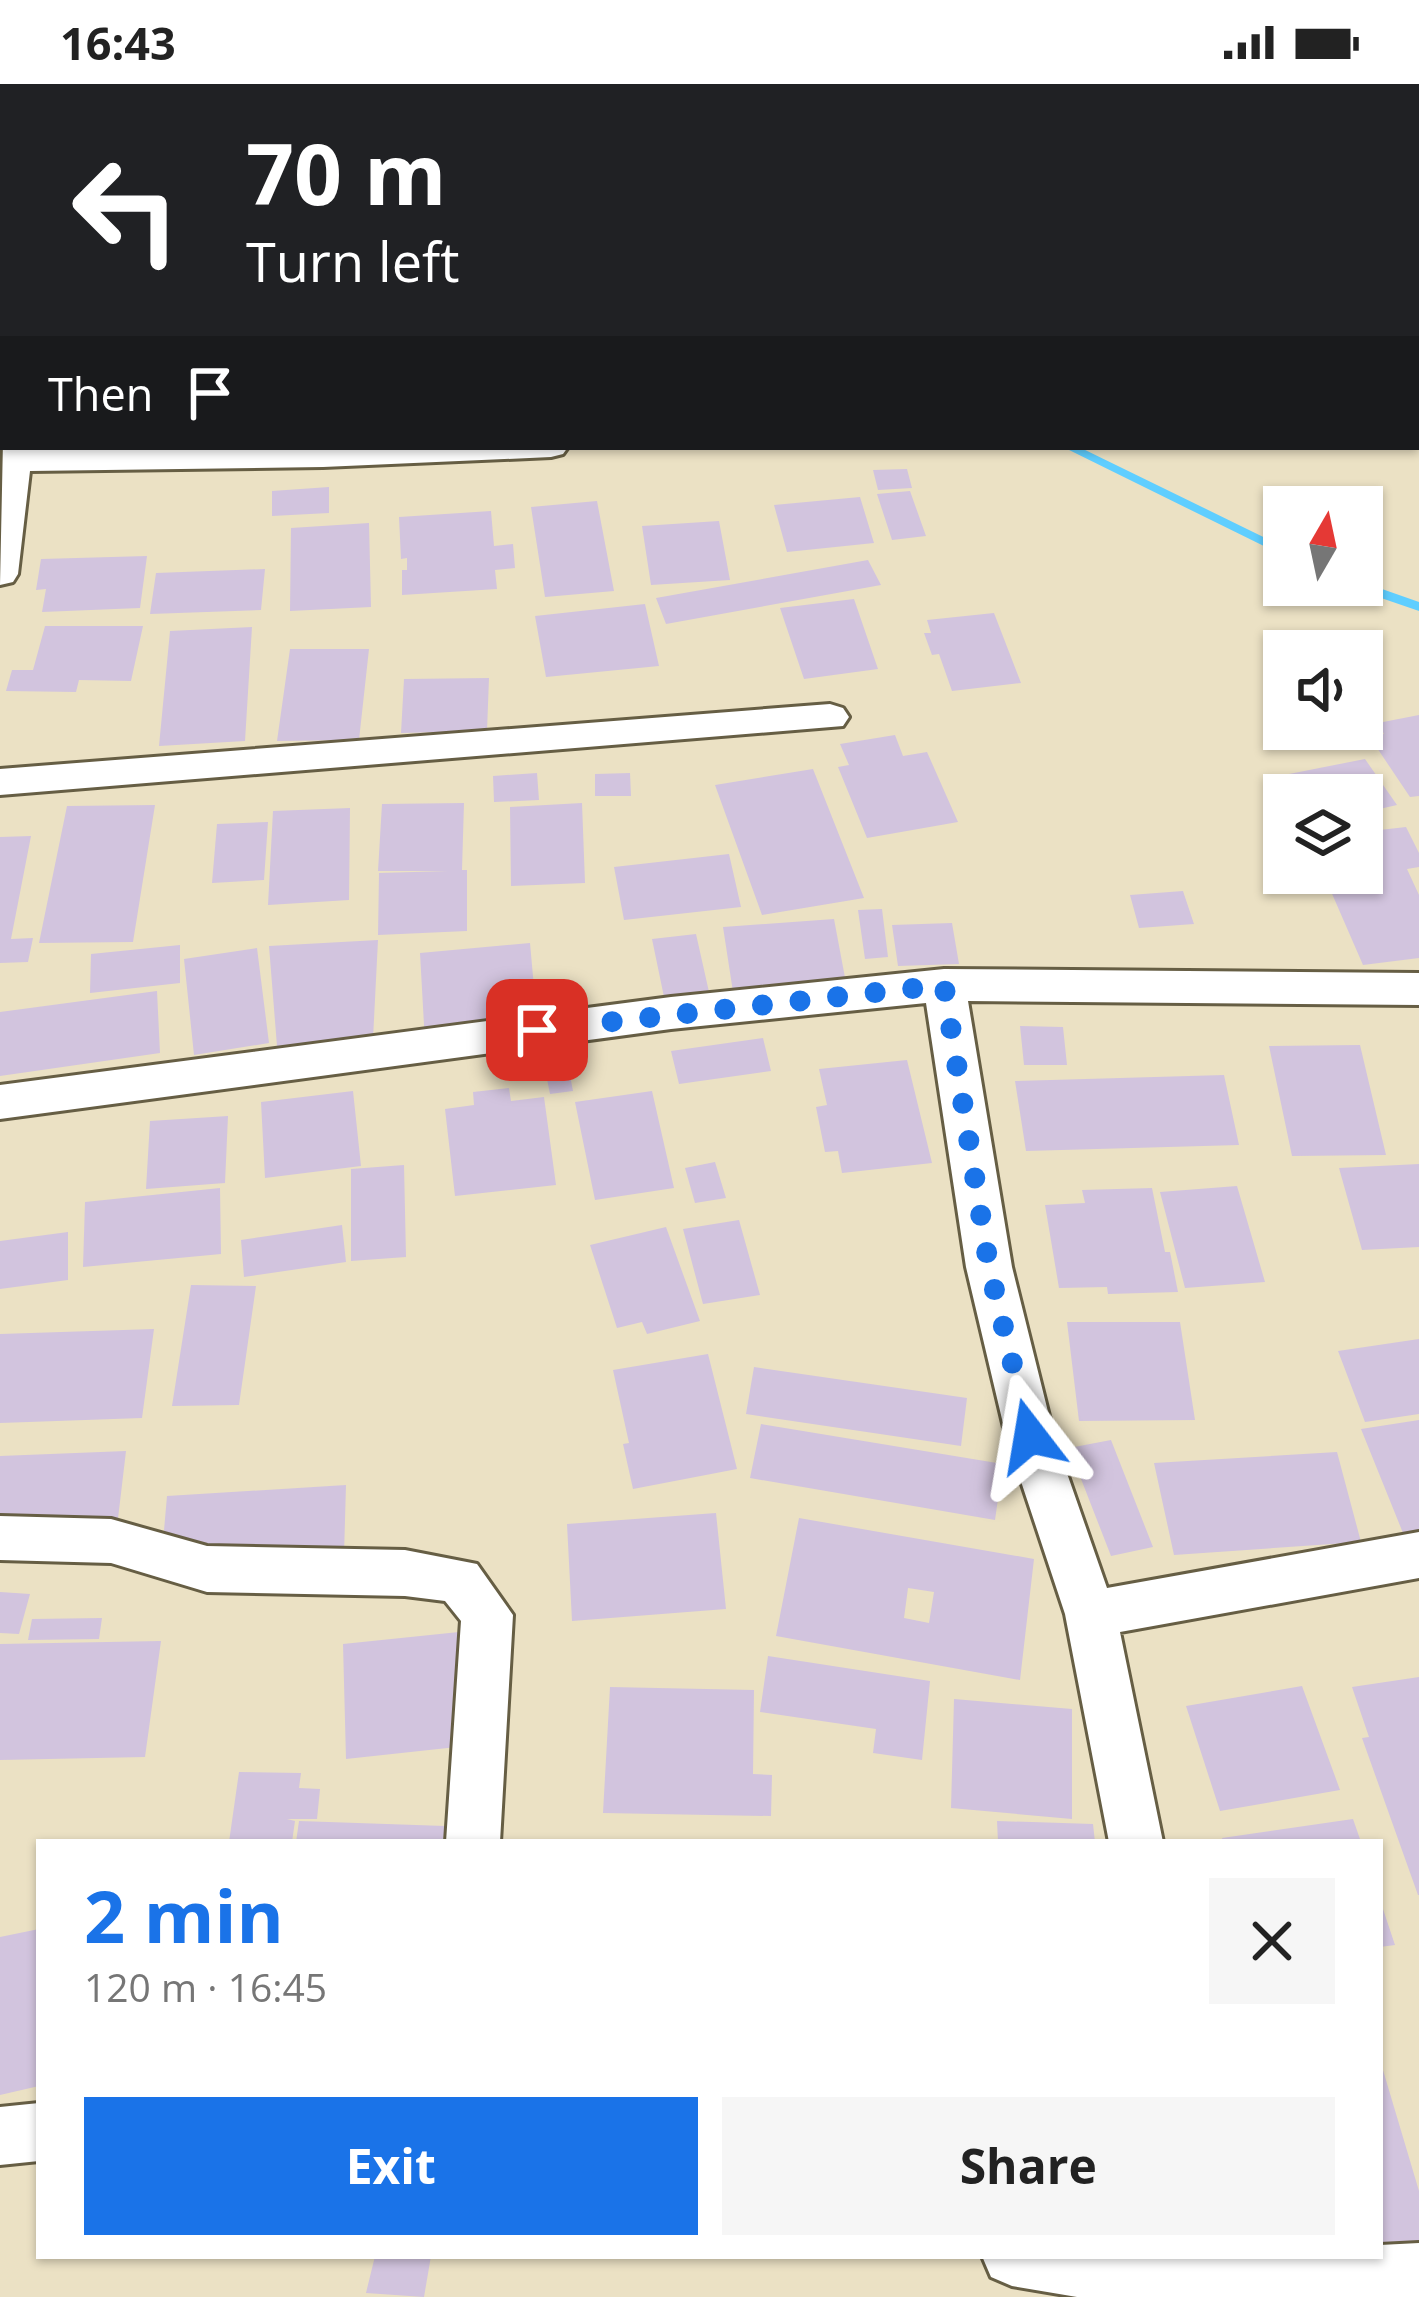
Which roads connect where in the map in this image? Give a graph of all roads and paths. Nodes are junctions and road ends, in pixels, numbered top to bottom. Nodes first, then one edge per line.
1 (489, 450) edge
2 (11, 456) edge
3 (0, 574) edge
4 (830, 717) dead end
5 (0, 784) edge
6 (944, 985) junction
7 (1419, 989) edge
8 (0, 1102) edge
9 (0, 1538) edge
10 (1419, 1556) edge
11 (1090, 1615) junction
12 (473, 1839) edge
13 (1135, 1839) edge
14 (36, 2132) edge
15 (0, 2136) edge
16 (1047, 2259) edge
17 (1200, 2272) edge
18 (1419, 2272) edge

1 - 2 street
2 - 3 street
4 - 5 street
6 - 7 street
6 - 8 street
6 - 11 street
9 - 12 street
10 - 11 street
11 - 13 street
14 - 15 street
16 - 17 street
17 - 18 street

